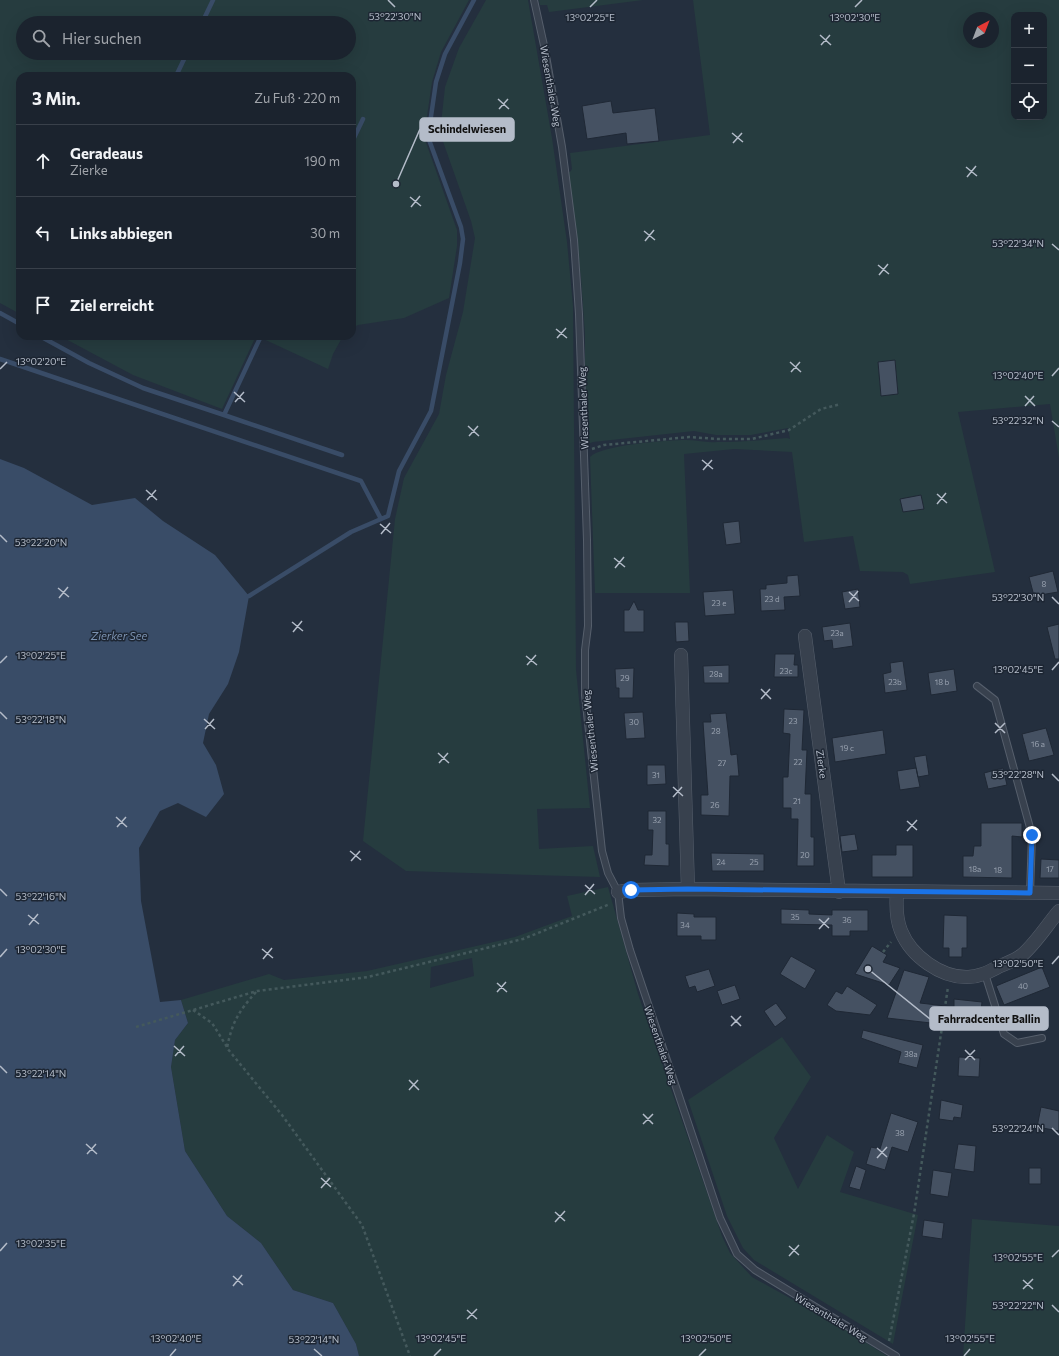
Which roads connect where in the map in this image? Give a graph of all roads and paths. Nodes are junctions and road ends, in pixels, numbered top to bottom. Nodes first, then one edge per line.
1 (534, 0) edge
2 (841, 404) dead end
3 (584, 450) junction
4 (805, 636) dead end
5 (681, 655) dead end
6 (977, 686) dead end
7 (688, 889) junction
8 (618, 892) junction
9 (839, 892) junction
10 (897, 892) junction
11 (1030, 893) junction
12 (1059, 893) edge
13 (603, 906) dead end
14 (1059, 911) edge
15 (950, 974) junction
16 (985, 974) junction
17 (257, 991) junction
18 (193, 1010) junction
19 (136, 1027) dead end
20 (1042, 1038) dead end
21 (227, 1048) junction
22 (887, 1351) junction
23 (410, 1356) edge
24 (896, 1356) edge

1 - 3 lane, Wiesenthaler Weg
2 - 3 path
3 - 8 lane, Wiesenthaler Weg
4 - 9 street, Zierke
5 - 7 street
6 - 11 lane
7 - 8 street
7 - 9 street
8 - 22 lane, Wiesenthaler Weg
9 - 10 street
10 - 11 street
10 - 15 street
11 - 12 street
13 - 17 path
14 - 16 street
15 - 16 street
15 - 22 path
16 - 20 lane
17 - 18 path
17 - 21 path
18 - 19 path
18 - 21 path
21 - 23 path
22 - 24 lane, Wiesenthaler Weg

